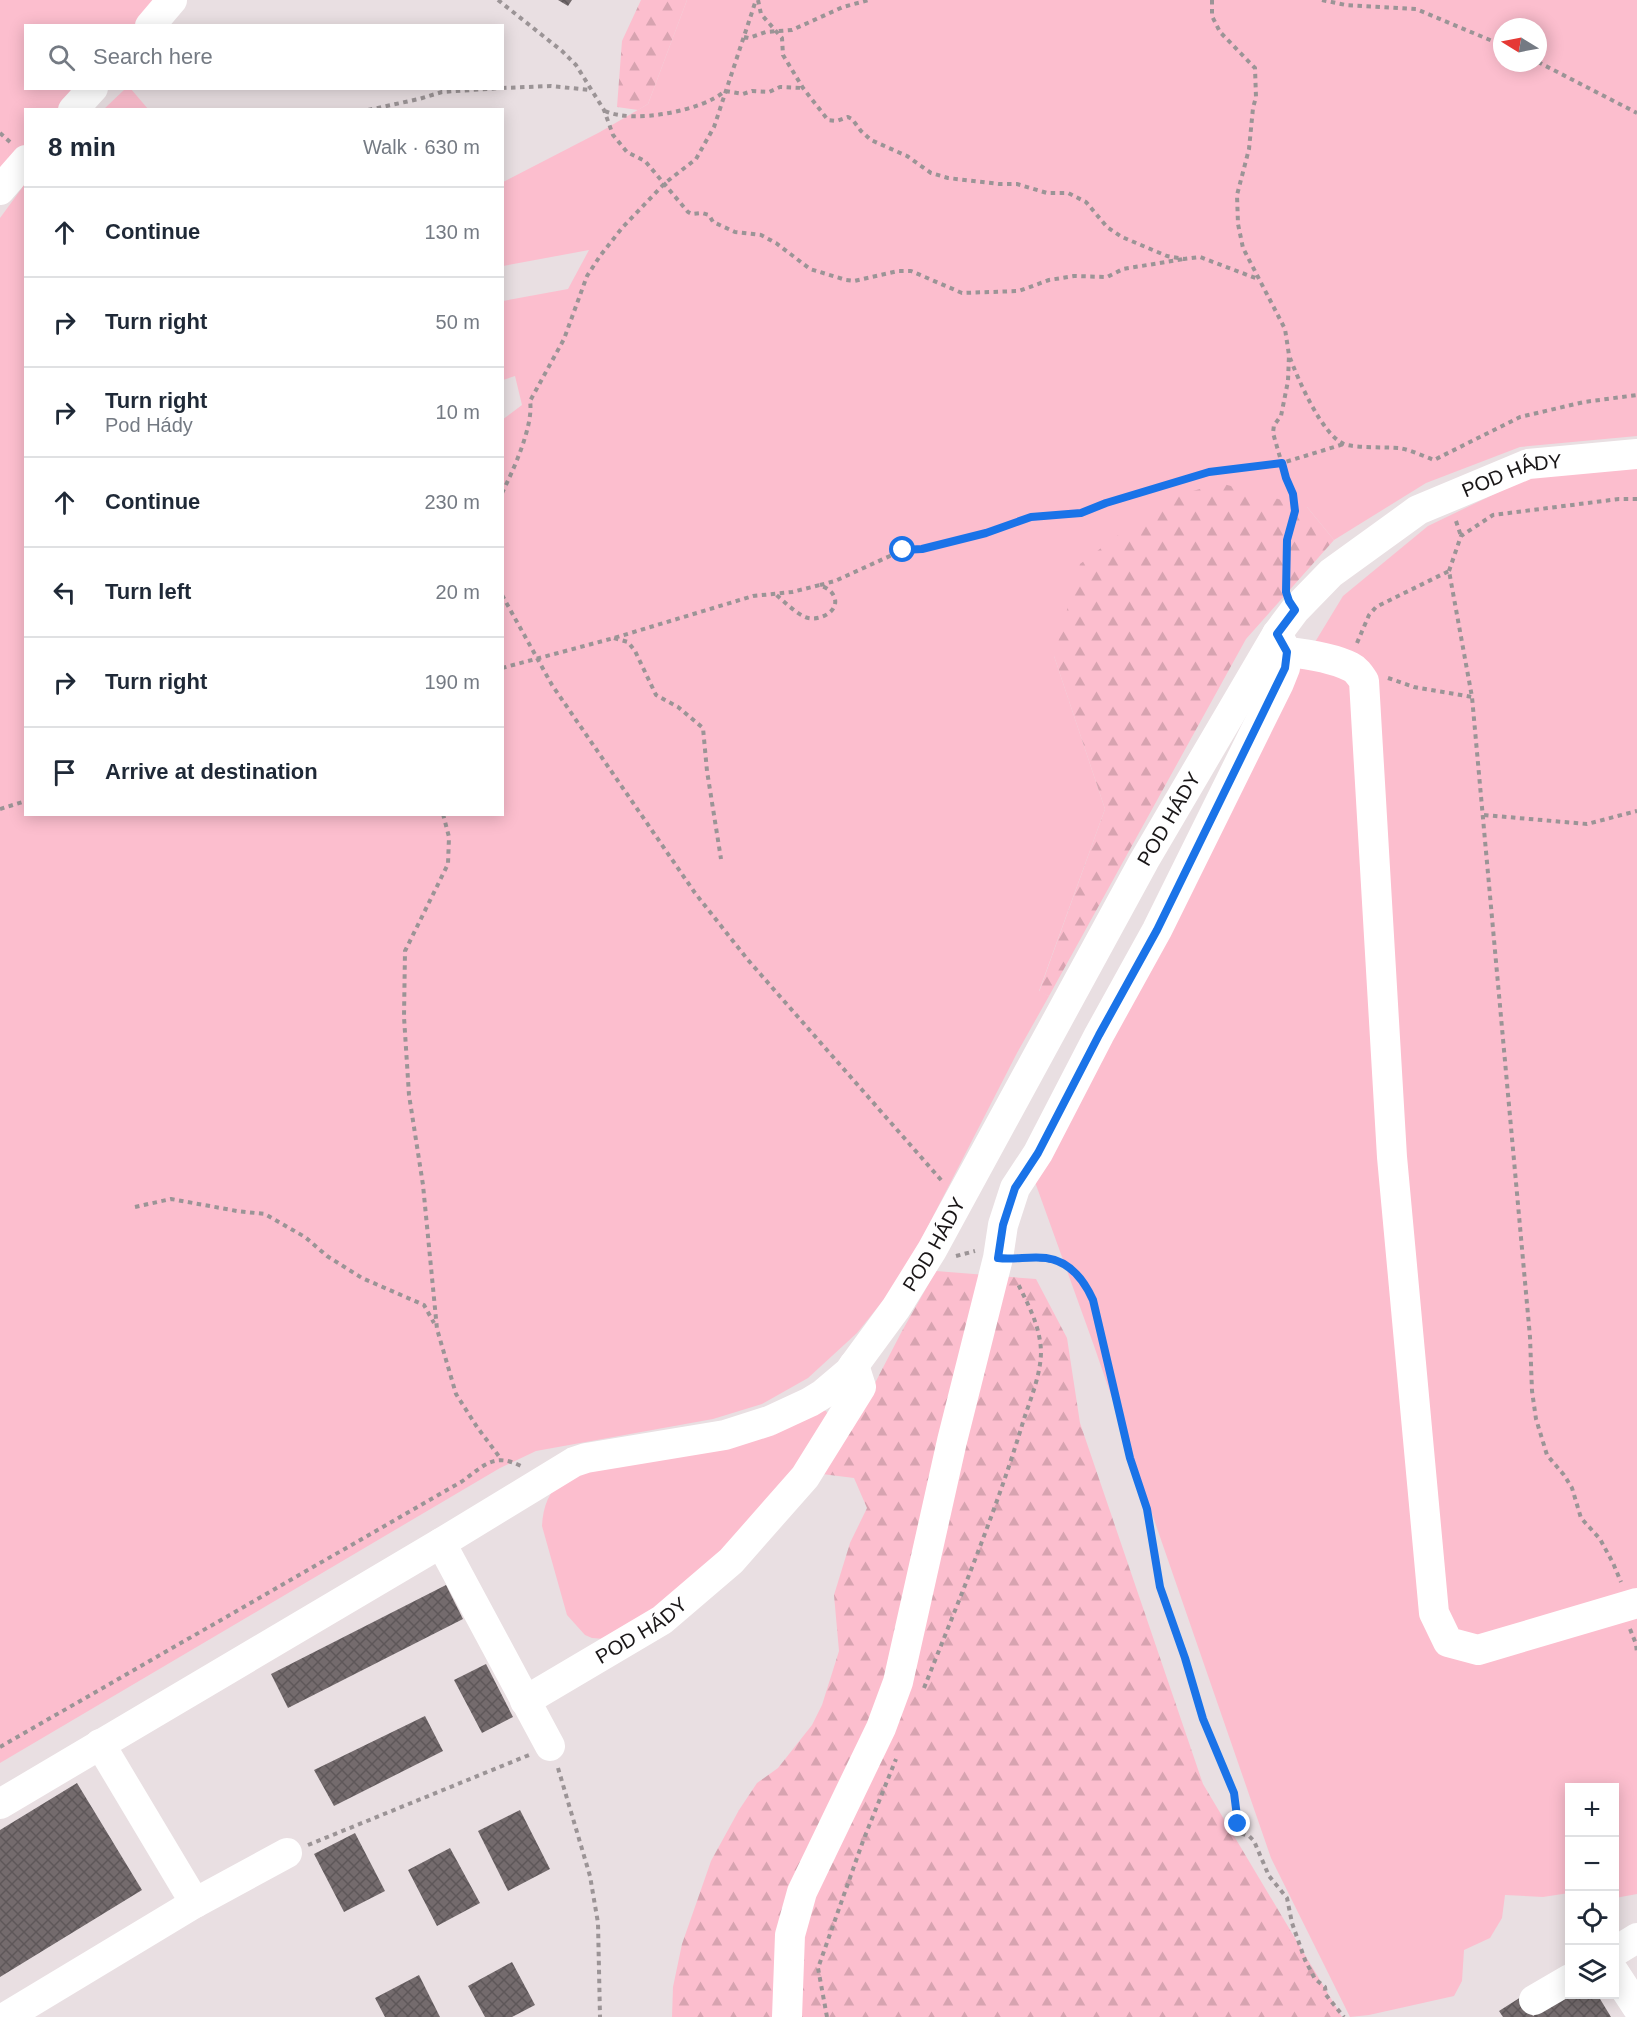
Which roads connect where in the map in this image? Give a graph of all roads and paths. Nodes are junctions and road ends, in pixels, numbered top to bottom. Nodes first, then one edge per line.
1 (172, 0) edge
2 (498, 0) edge
3 (757, 0) edge
4 (869, 0) edge
5 (1212, 0) edge
6 (1322, 0) edge
7 (152, 24) edge
8 (776, 30) junction
9 (744, 37) junction
10 (1493, 41) edge
11 (1547, 67) edge
12 (504, 88) edge
13 (803, 88) junction
14 (91, 90) edge
15 (472, 90) edge
16 (591, 90) junction
17 (725, 91) junction
18 (75, 108) edge
19 (377, 108) edge
20 (604, 110) junction
21 (1637, 113) edge
22 (24, 162) edge
23 (664, 183) junction
24 (0, 190) edge
25 (1184, 259) junction
26 (1259, 279) junction
27 (1289, 355) junction
28 (1637, 395) edge
29 (1344, 444) junction
30 (1637, 454) edge
31 (1282, 463) junction
32 (504, 489) edge
33 (1637, 499) edge
34 (1449, 571) junction
35 (820, 585) junction
36 (775, 594) junction
37 (504, 599) edge
38 (1295, 610) junction
39 (614, 638) junction
40 (1282, 643) junction
41 (537, 657) junction
42 (504, 667) edge
43 (1358, 674) junction
44 (1472, 697) junction
45 (24, 802) edge
46 (0, 808) edge
47 (1637, 811) edge
48 (1484, 815) junction
49 (444, 816) edge
50 (721, 859) dead end
51 (963, 1192) junction
52 (135, 1207) dead end
53 (932, 1250) junction
54 (1002, 1258) junction
55 (437, 1329) junction
56 (854, 1365) junction
57 (501, 1459) junction
58 (553, 1474) junction
59 (441, 1544) junction
60 (1633, 1604) edge
61 (1637, 1653) edge
62 (920, 1698) dead end
63 (525, 1701) junction
64 (100, 1744) junction
65 (550, 1746) junction
66 (0, 1747) edge
67 (898, 1753) dead end
68 (0, 1804) edge
69 (287, 1853) joint
70 (195, 1903) junction
71 (1637, 1938) edge
72 (1619, 1949) edge
73 (1619, 1980) edge
74 (1565, 1981) edge
75 (1534, 2000) dead end
76 (1637, 2007) edge
77 (6, 2017) edge
78 (600, 2017) edge
79 (787, 2017) edge
80 (826, 2017) edge
81 (1344, 2017) edge

1 - 7 street
2 - 16 path
3 - 8 path
3 - 9 path
4 - 8 path
5 - 26 path
6 - 10 path
8 - 9 path
8 - 13 path
9 - 17 path
11 - 21 path
12 - 16 path
13 - 17 path
13 - 25 path
14 - 18 street
15 - 19 path
16 - 20 path
17 - 20 path
17 - 23 path
20 - 23 path
22 - 24 street
23 - 25 path
23 - 32 path
25 - 26 path
26 - 27 path
27 - 29 path
27 - 31 path
28 - 29 path
29 - 31 path
30 - 38 street, POD HÁDY
31 - 35 path
31 - 38 path
33 - 34 path
34 - 43 path
34 - 44 path
35 - 36 path
35 - 36 path
36 - 39 path
37 - 41 path
38 - 40 street, POD HÁDY
39 - 41 path
39 - 50 path
40 - 43 street
40 - 51 street, POD HÁDY
40 - 54 street
41 - 42 path
41 - 51 path
43 - 44 path
43 - 60 street
44 - 48 path
45 - 46 path
47 - 48 path
48 - 60 path
49 - 55 path
51 - 53 street, POD HÁDY
52 - 55 path
53 - 54 path
53 - 56 street, POD HÁDY
54 - 62 path
54 - 79 street
54 - 81 path
55 - 57 path
56 - 58 street, POD HÁDY
56 - 63 street, POD HÁDY
57 - 58 path
57 - 66 path
58 - 59 street, POD HÁDY
59 - 63 street
59 - 64 street, POD HÁDY
60 - 61 path
63 - 65 street
64 - 68 street, POD HÁDY
64 - 70 street
65 - 69 path
65 - 78 path
67 - 80 path
69 - 70 street
70 - 77 street
71 - 72 street
73 - 76 street
74 - 75 street

